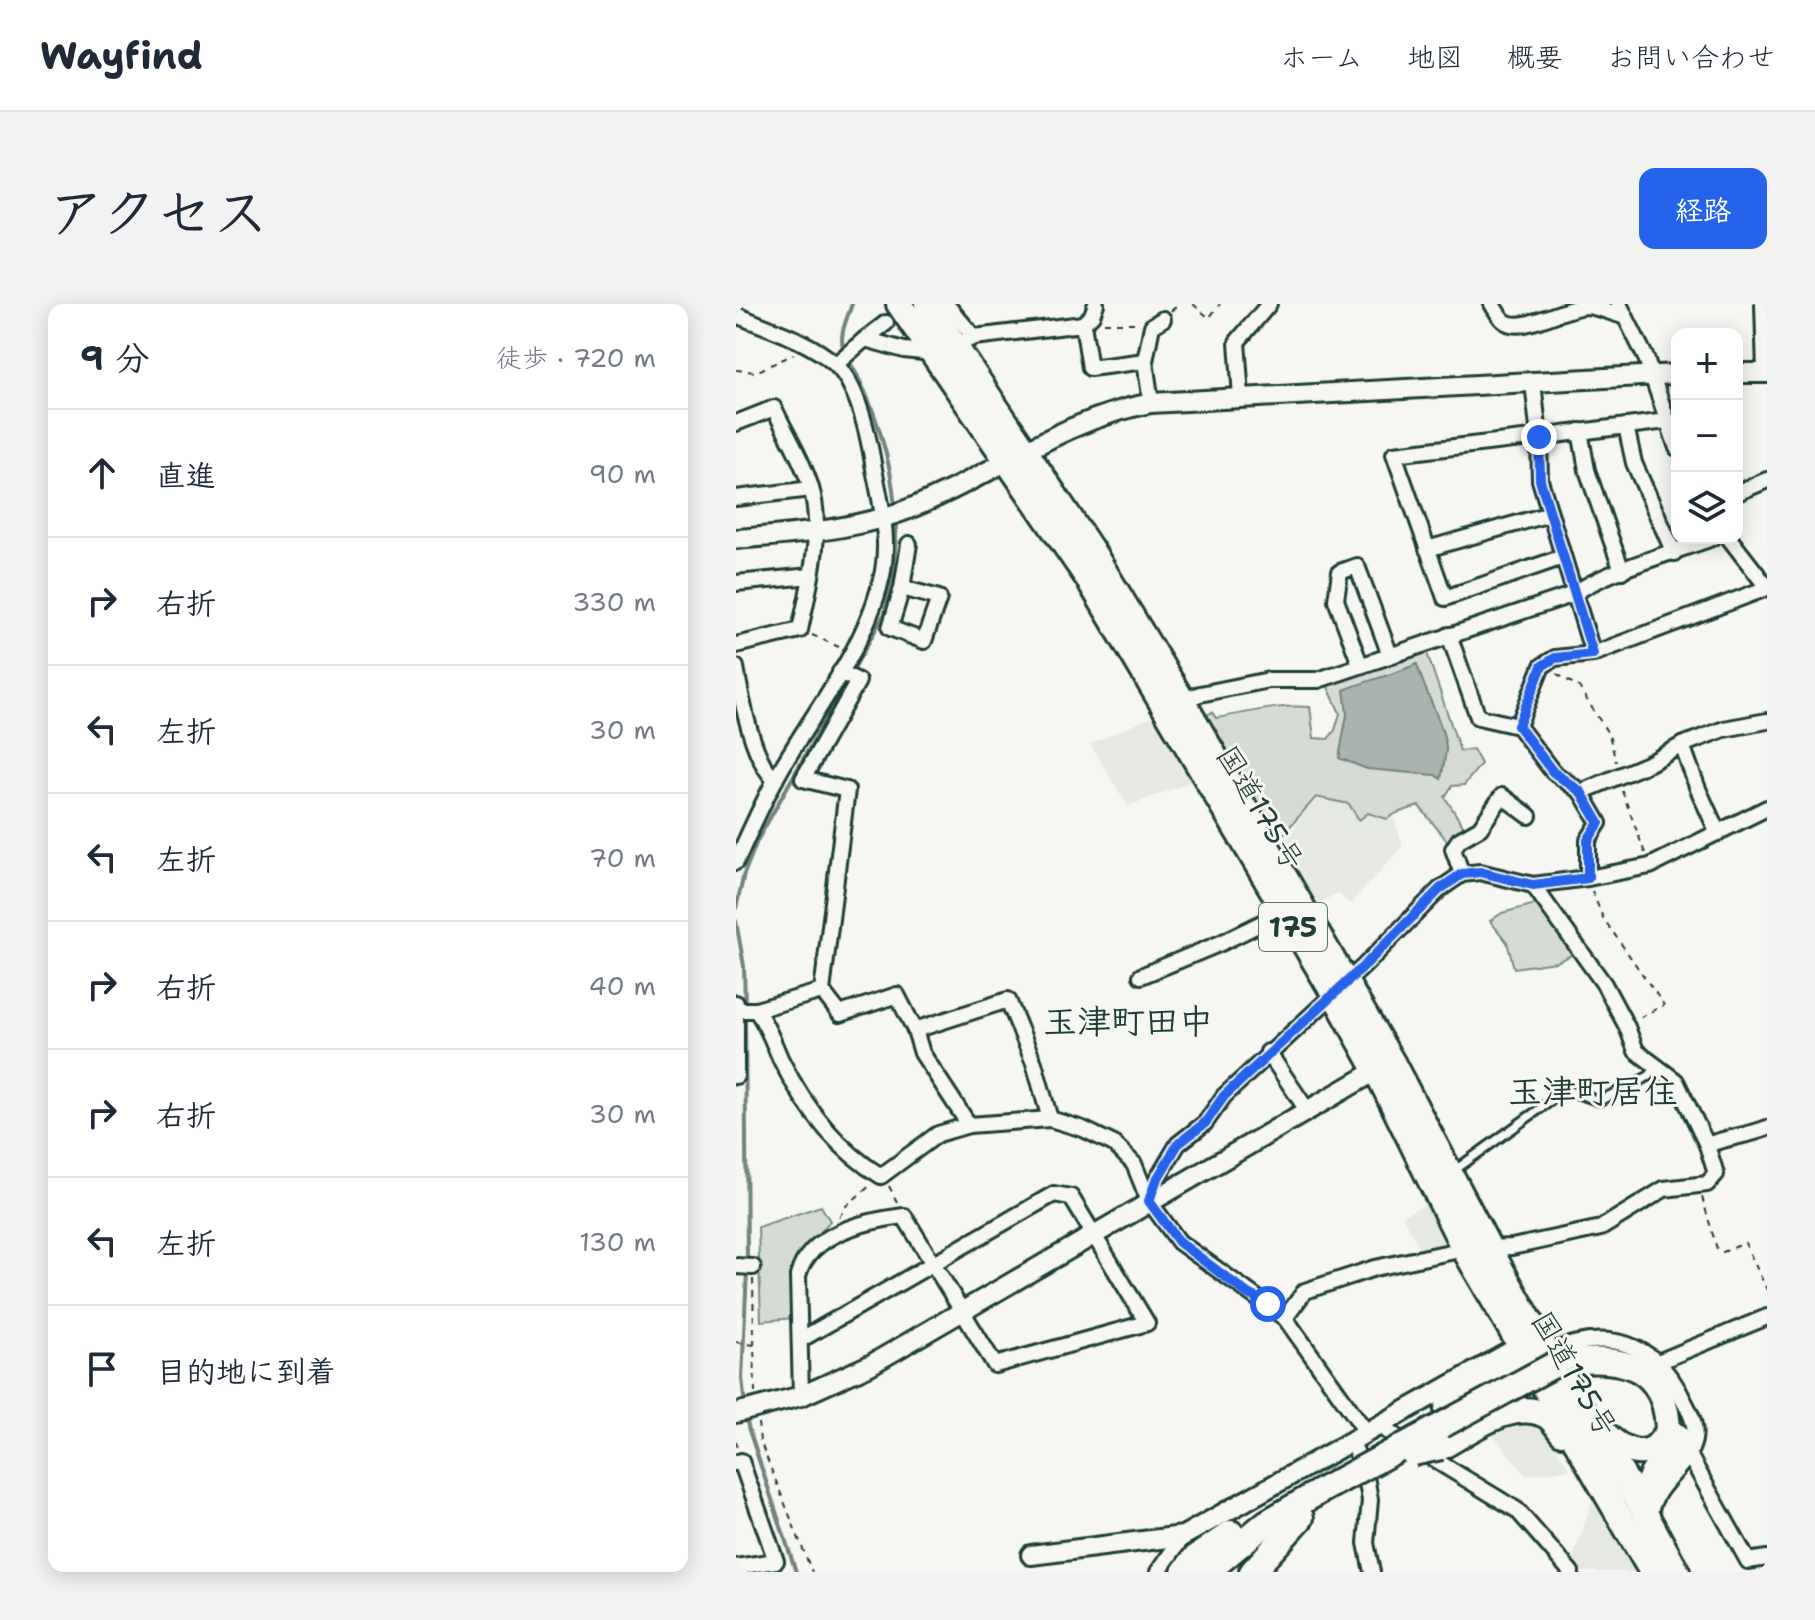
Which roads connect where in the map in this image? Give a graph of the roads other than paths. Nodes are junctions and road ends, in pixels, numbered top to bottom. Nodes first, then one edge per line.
1 (927, 304) edge
2 (946, 304) edge
3 (1096, 304) edge
4 (1269, 304) edge
5 (1492, 304) edge
6 (1763, 304) edge
7 (1621, 310) edge
8 (892, 314) edge
9 (736, 315) edge
10 (1158, 322) road end
11 (1083, 324) junction
12 (865, 339) junction
13 (965, 341) junction
14 (932, 353) junction
15 (1145, 361) junction
16 (836, 364) junction
17 (1743, 373) edge
18 (1766, 373) edge
19 (1671, 375) edge
20 (1653, 377) junction
21 (1533, 382) junction
22 (1241, 397) junction
23 (1151, 403) junction
24 (1667, 421) junction
25 (736, 423) edge
26 (1626, 426) junction
27 (1580, 431) junction
28 (1671, 432) edge
29 (1539, 437) junction
30 (1017, 455) junction
31 (1766, 482) edge
32 (811, 489) junction
33 (1743, 491) edge
34 (736, 498) edge
35 (1550, 514) junction
36 (884, 518) junction
37 (815, 532) junction
38 (736, 539) edge
39 (909, 544) dead end
40 (1697, 544) edge
41 (1734, 544) edge
42 (1427, 549) junction
43 (1674, 553) junction
44 (1563, 557) junction
45 (1622, 571) junction
46 (811, 576) junction
47 (736, 583) edge
48 (902, 588) junction
49 (1767, 588) edge
50 (1574, 594) junction
51 (868, 619) junction
52 (890, 628) junction
53 (1449, 635) junction
54 (736, 645) edge
55 (1593, 654) junction
56 (1390, 655) junction
57 (1360, 664) junction
58 (736, 667) edge
59 (840, 672) junction
60 (1173, 704) junction
61 (1767, 721) edge
62 (1518, 726) junction
63 (1682, 745) junction
64 (778, 775) junction
65 (803, 779) junction
66 (1581, 792) junction
67 (1767, 808) edge
68 (1529, 816) dead end
69 (1718, 833) junction
70 (742, 835) edge
71 (736, 862) edge
72 (1462, 874) junction
73 (1588, 878) junction
74 (1533, 885) junction
75 (1284, 912) junction
76 (1141, 976) dead end
77 (1340, 988) junction
78 (822, 991) junction
79 (736, 1008) edge
80 (756, 1010) junction
81 (915, 1030) junction
82 (1268, 1052) junction
83 (1384, 1066) junction
84 (1655, 1068) junction
85 (736, 1076) edge
86 (1307, 1110) junction
87 (1050, 1119) junction
88 (969, 1125) junction
89 (1767, 1128) edge
90 (1707, 1145) junction
91 (1450, 1173) junction
92 (1149, 1201) junction
93 (1094, 1233) junction
94 (1489, 1248) junction
95 (1464, 1249) junction
96 (933, 1265) junction
97 (736, 1266) edge
98 (753, 1267) road end
99 (962, 1310) junction
100 (1767, 1317) edge
101 (1285, 1318) junction
102 (800, 1340) junction
103 (1534, 1349) junction
104 (1578, 1358) junction
105 (1658, 1362) junction
106 (1565, 1382) junction
107 (801, 1396) junction
108 (736, 1413) edge
109 (1366, 1434) junction
110 (1582, 1451) junction
111 (1403, 1452) junction
112 (1689, 1455) junction
113 (736, 1463) edge
114 (1332, 1493) junction
115 (1644, 1511) junction
116 (1301, 1518) junction
117 (1266, 1523) junction
118 (1183, 1536) junction
119 (1031, 1555) dead end
120 (1767, 1558) edge
121 (736, 1567) edge
122 (1158, 1572) edge
123 (1184, 1572) edge
124 (1207, 1572) edge
125 (1225, 1572) edge
126 (1252, 1572) edge
127 (1372, 1572) edge
128 (1571, 1572) edge
129 (1652, 1572) edge
130 (1677, 1572) edge

1 - 13 highway, 国道175号 / 175
2 - 13 street
3 - 11 street
4 - 22 street
5 - 7 street
6 - 18 street
7 - 20 street
8 - 12 street
8 - 14 highway, 国道175号 / 175
9 - 16 street
10 - 15 street
11 - 13 street
11 - 15 street
12 - 14 street
12 - 16 street
13 - 30 highway, 国道175号 / 175
14 - 30 highway, 国道175号 / 175
15 - 23 street
16 - 36 street
17 - 18 street
19 - 20 street
20 - 21 street
20 - 24 street
21 - 22 street
21 - 29 street
22 - 23 street
23 - 30 street
24 - 26 street
24 - 28 street
25 - 32 street
26 - 27 street
26 - 43 street
27 - 29 street
27 - 45 street
29 - 35 street
29 - 42 street
30 - 36 street
30 - 60 highway, 国道175号 / 175
31 - 33 street
32 - 34 street
32 - 37 street
35 - 42 street
35 - 44 street
36 - 37 street
36 - 51 street
37 - 38 street
37 - 46 street
39 - 48 street
40 - 43 street
41 - 49 street
42 - 44 street
43 - 45 street
44 - 50 street
45 - 50 street
46 - 47 street
46 - 54 street
48 - 52 street
48 - 52 street
49 - 55 street
50 - 53 street
50 - 55 street
51 - 52 street
51 - 59 street
53 - 56 street
53 - 62 street
55 - 62 street
56 - 57 street
56 - 57 street
57 - 60 street
58 - 64 street
59 - 64 street
59 - 65 street
60 - 75 highway, 国道175号 / 175
60 - 77 highway, 国道175号 / 175
61 - 63 street
62 - 66 street
63 - 66 street
63 - 69 street
64 - 65 street
64 - 70 street
65 - 78 street
66 - 73 street
67 - 69 street
68 - 72 street
69 - 73 street
70 - 71 street
72 - 74 street
72 - 77 street
73 - 74 street
74 - 84 street
75 - 76 street
75 - 77 highway, 国道175号 / 175
77 - 82 street
77 - 83 highway, 国道175号 / 175
78 - 80 street
78 - 81 street
79 - 80 street
79 - 85 street
80 - 88 street
81 - 87 street
81 - 88 street
82 - 86 street
82 - 92 street
83 - 86 street
83 - 91 highway, 国道175号 / 175
83 - 95 highway, 国道175号 / 175
84 - 90 street
84 - 91 lane
86 - 92 street
87 - 88 street
87 - 92 street
89 - 90 street
90 - 94 street
91 - 94 highway, 国道175号 / 175
92 - 93 street
92 - 101 street
93 - 96 street
93 - 99 street
93 - 99 street
94 - 95 street
94 - 103 highway, 国道175号 / 175
95 - 101 street
95 - 103 highway, 国道175号 / 175
96 - 99 street
96 - 102 street
96 - 102 street
97 - 98 street
99 - 107 street
100 - 105 street
101 - 109 street
102 - 107 street
103 - 105 street
103 - 106 highway, 国道175号 / 175
103 - 109 street
103 - 110 highway, 国道175号 / 175
103 - 111 highway, bridge
104 - 106 highway
104 - 111 highway, bridge
104 - 115 highway
105 - 112 street
106 - 115 highway, 国道175号 / 175
107 - 108 street
109 - 118 street
109 - 127 street
109 - 128 street
110 - 111 highway, bridge
110 - 129 highway, 国道175号 / 175
111 - 114 highway
112 - 115 street
112 - 120 street
113 - 121 street
114 - 116 highway
114 - 117 highway
115 - 130 highway, 国道175号 / 175
116 - 125 highway
116 - 126 highway
117 - 123 highway
117 - 124 highway
118 - 119 street
118 - 122 street

